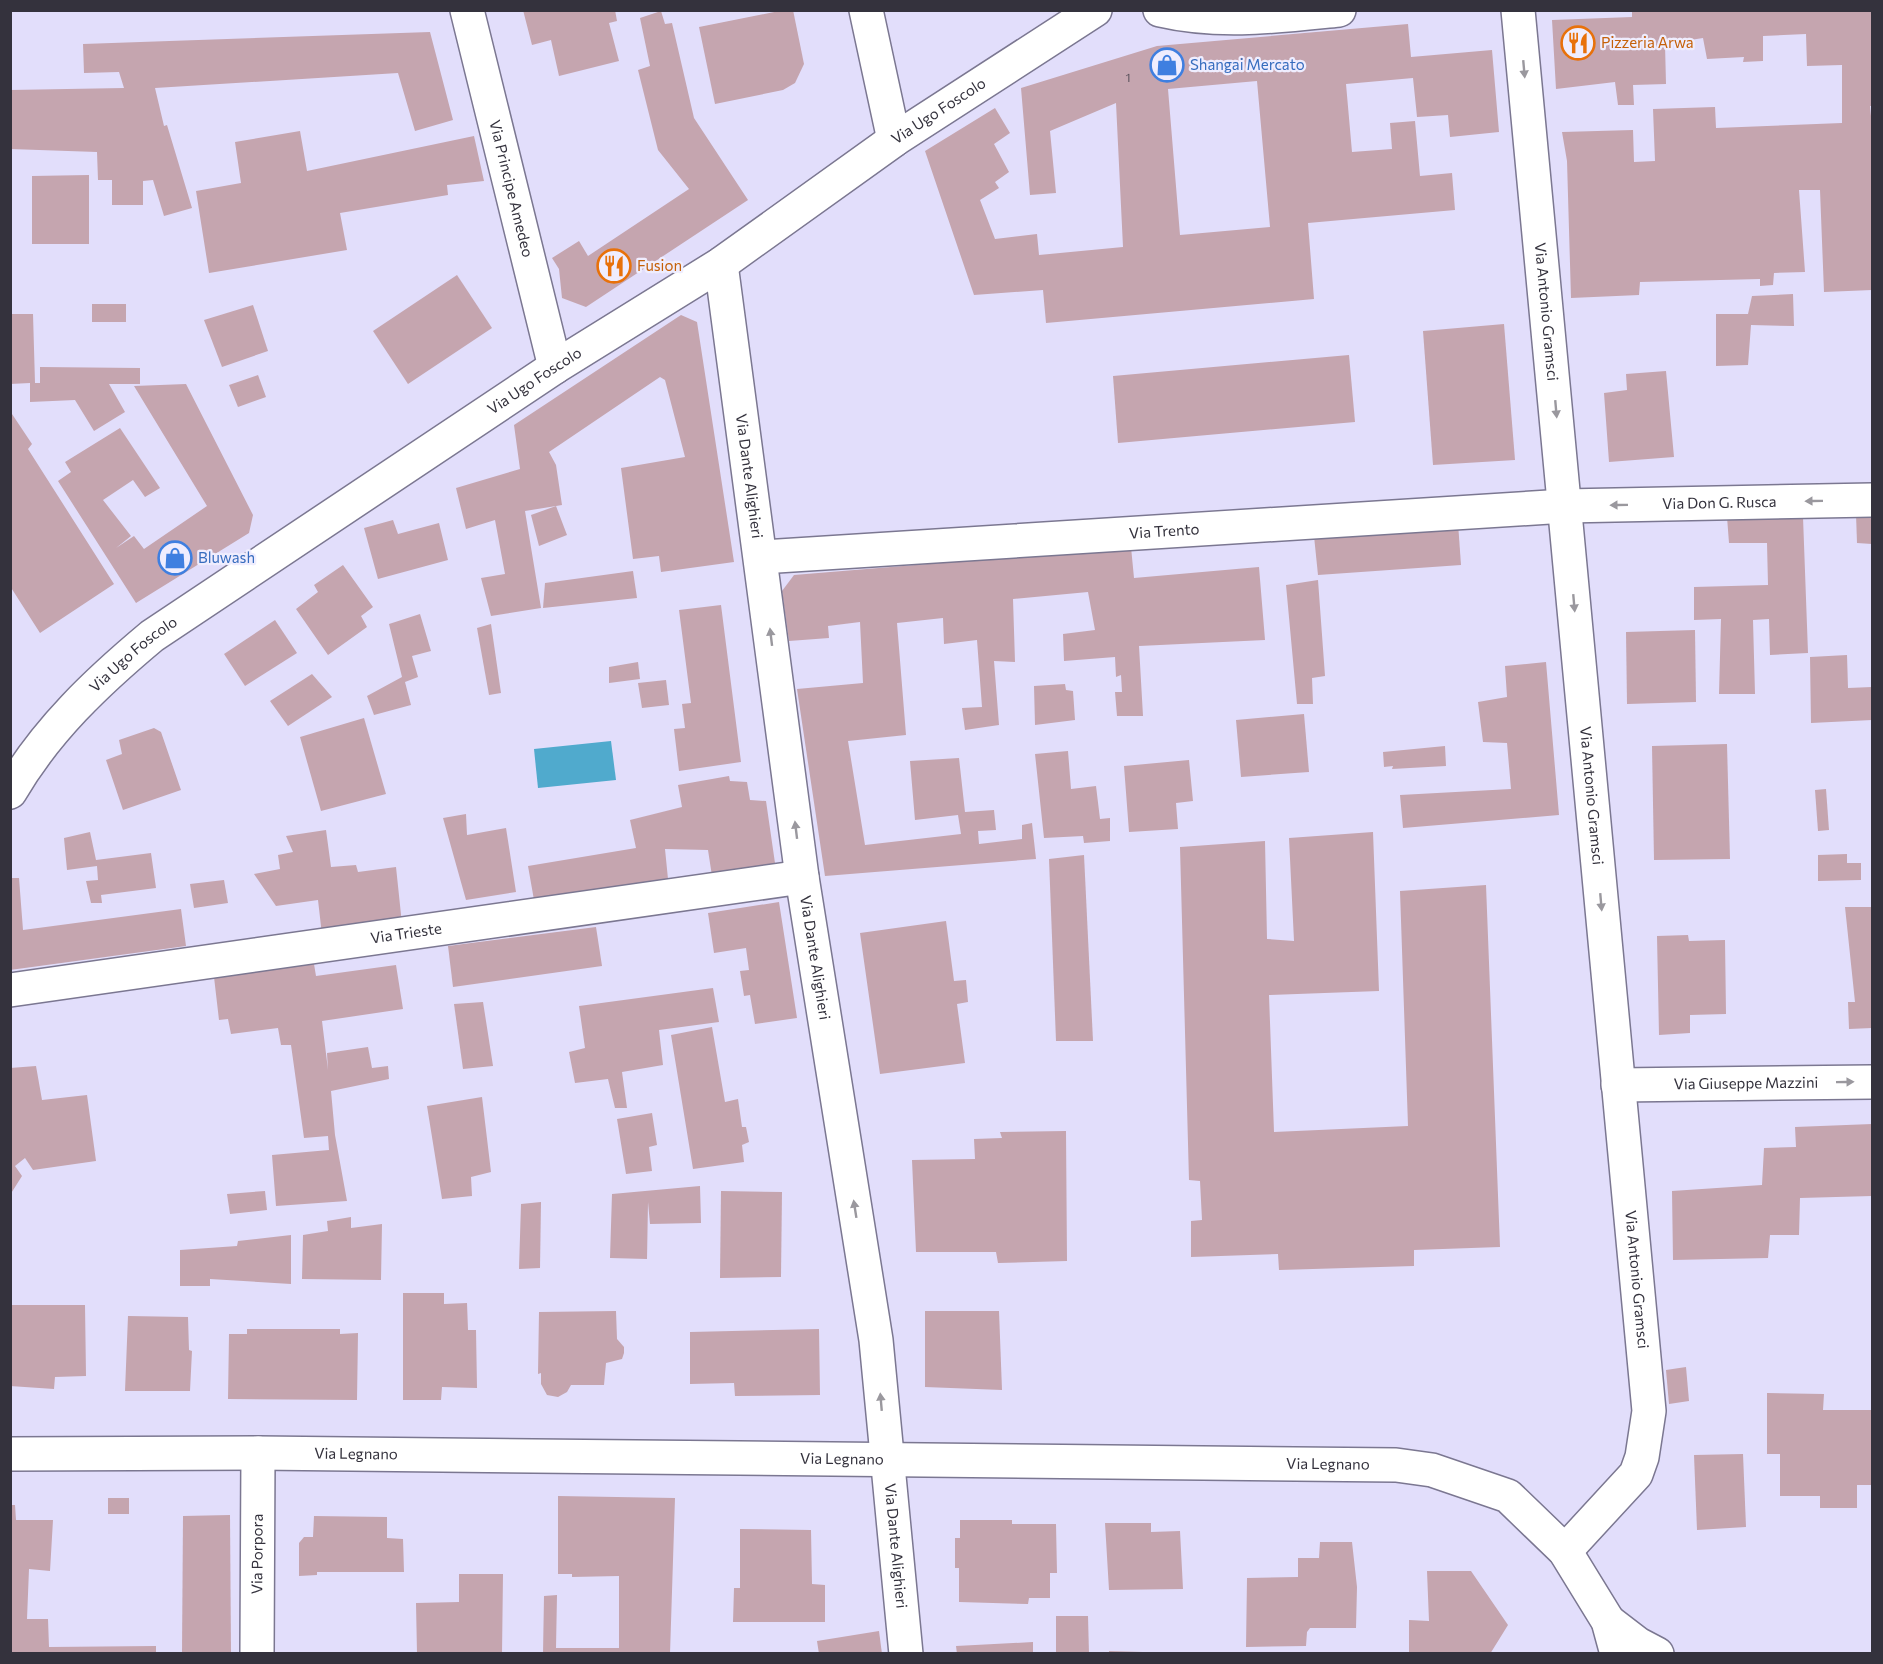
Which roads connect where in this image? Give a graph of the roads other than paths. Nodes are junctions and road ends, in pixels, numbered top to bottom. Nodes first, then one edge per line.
1 (467, 10) edge
2 (866, 10) edge
3 (1095, 10) edge
4 (1160, 10) edge
5 (1339, 10) edge
6 (1518, 10) edge
7 (894, 140) junction
8 (721, 264) junction
9 (555, 367) junction
10 (1872, 500) edge
11 (1565, 506) junction
12 (761, 557) junction
13 (10, 792) edge
14 (802, 877) junction
15 (10, 990) edge
16 (1872, 1082) edge
17 (1618, 1085) junction
18 (258, 1453) junction
19 (10, 1454) edge
20 (887, 1461) junction
21 (1565, 1551) junction
22 (1608, 1621) junction
23 (256, 1653) edge
24 (906, 1653) edge
25 (1617, 1653) edge
26 (1658, 1653) edge

1 - 9 street, Via Principe Amedeo
2 - 7 street
3 - 7 street, Via Ugo Foscolo
4 - 5 street
6 -> 11 street, Via Antonio Gramsci
7 - 8 street, Via Ugo Foscolo
8 - 9 street, Via Ugo Foscolo
8 - 12 street, Via Dante Alighieri
9 - 13 street, Via Ugo Foscolo
10 -> 11 street, Via Don G. Rusca
11 - 12 street, Via Trento
11 -> 17 street, Via Antonio Gramsci
14 -> 12 street, Via Dante Alighieri
14 - 15 street, Via Trieste
20 -> 14 street, Via Dante Alighieri
17 -> 16 street, Via Giuseppe Mazzini
17 - 21 street, Via Antonio Gramsci
18 - 19 street, Via Legnano
18 - 20 street, Via Legnano
18 - 23 street, Via Porpora
20 - 21 street, Via Legnano
20 - 24 street, Via Dante Alighieri
21 - 22 street, Via Legnano
22 - 25 street
22 - 26 street

